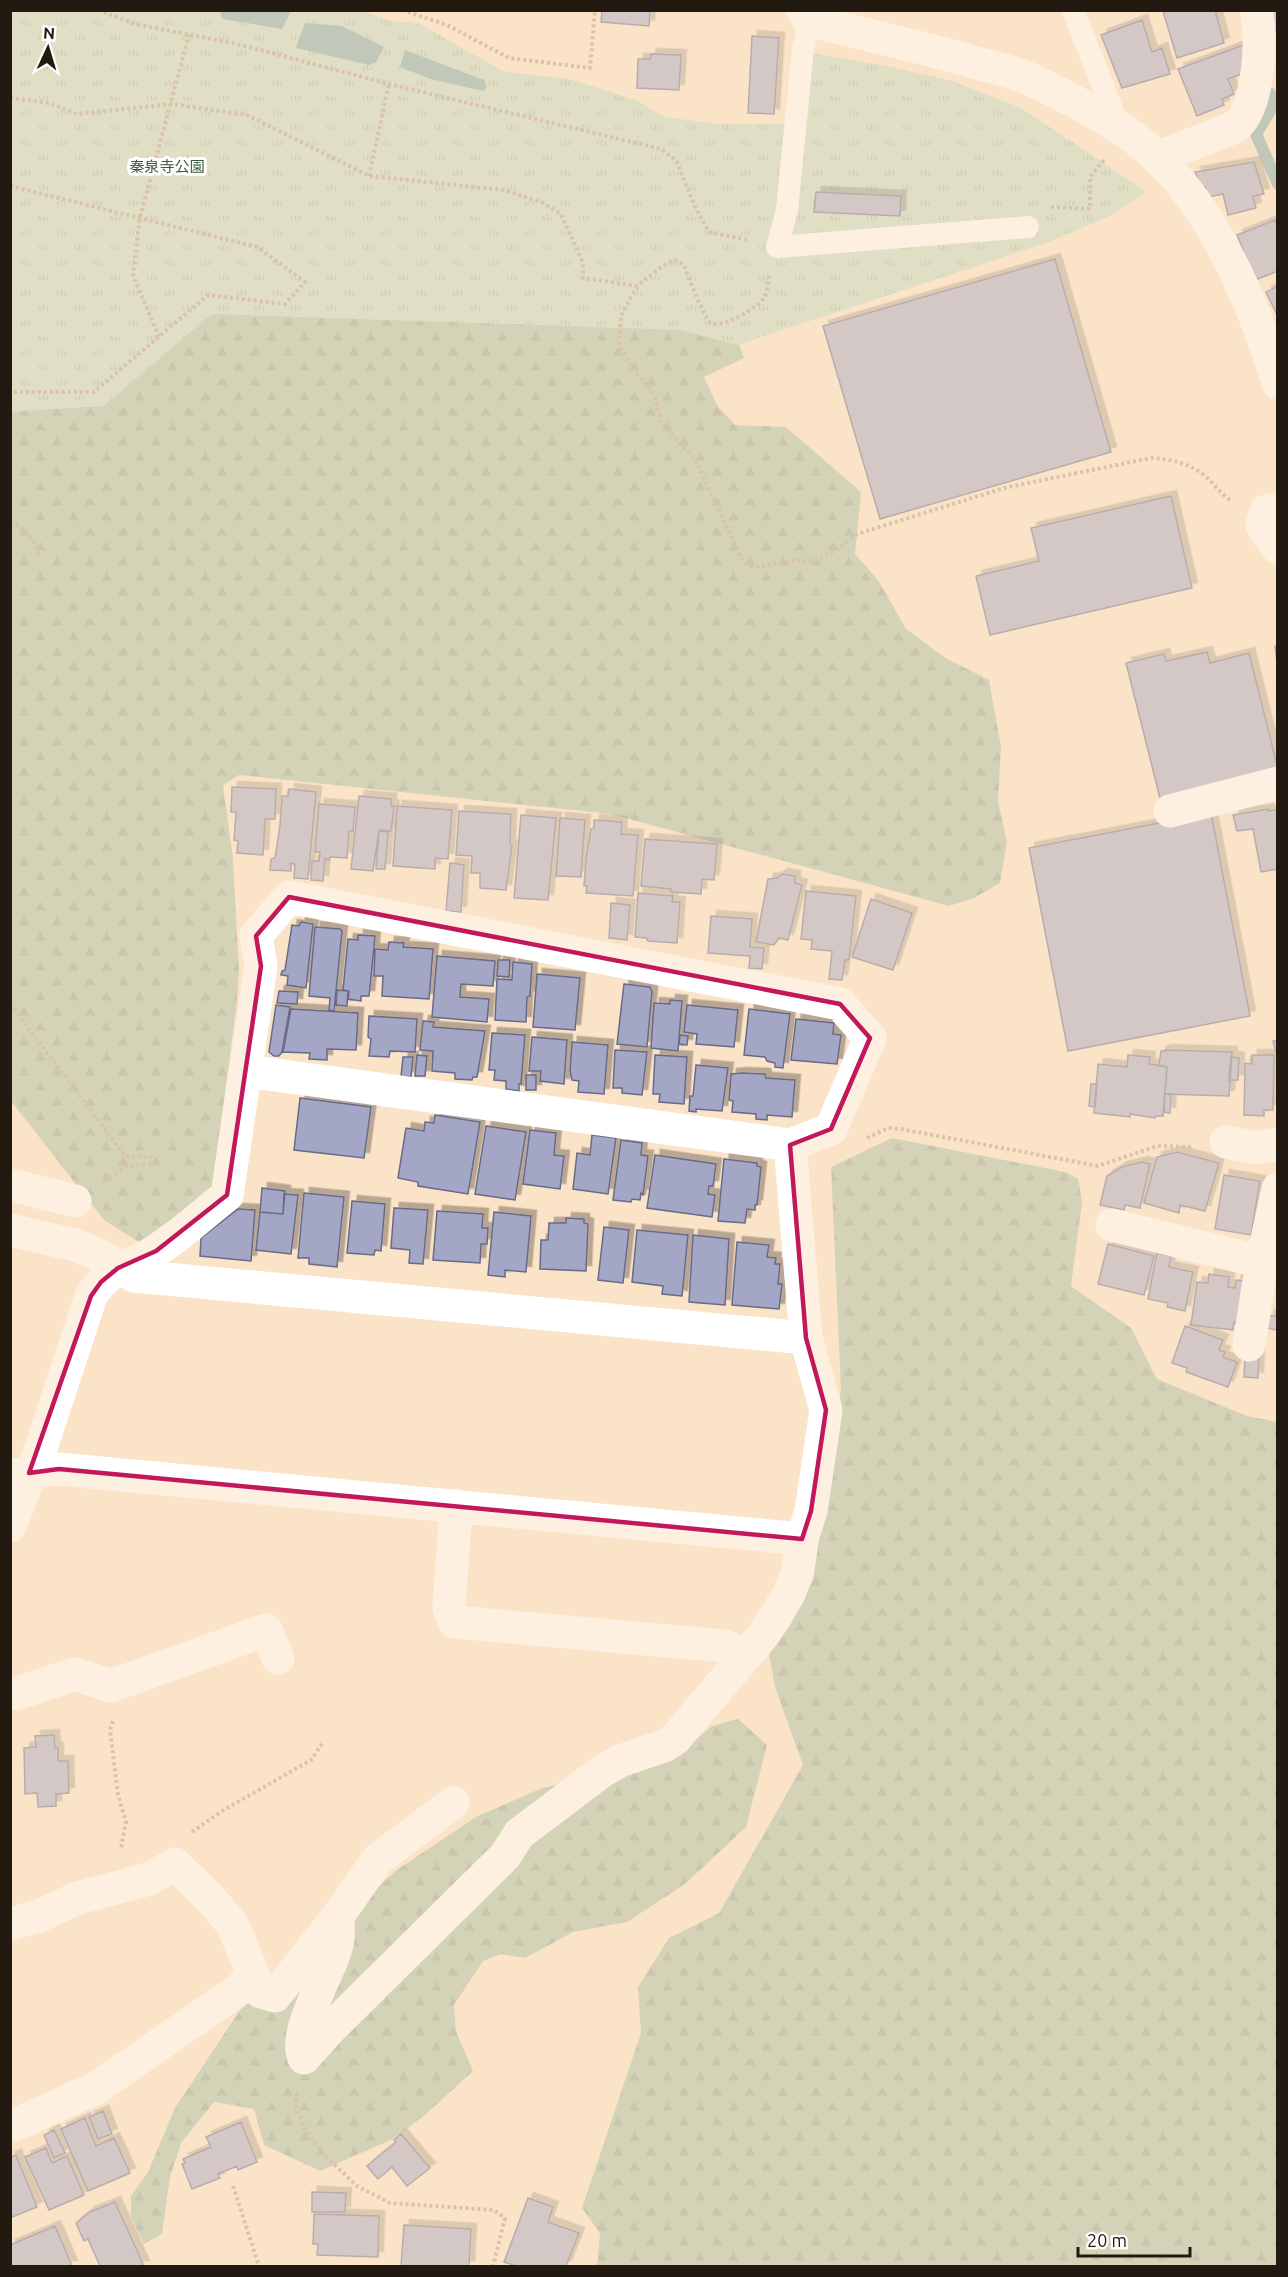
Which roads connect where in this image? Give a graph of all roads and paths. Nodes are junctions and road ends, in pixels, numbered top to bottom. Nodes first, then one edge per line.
1 (98, 10) edge
2 (402, 10) edge
3 (595, 10) edge
4 (1073, 10) edge
5 (1256, 10) edge
6 (807, 16) edge
7 (189, 34) junction
8 (389, 84) junction
9 (10, 98) edge
10 (172, 104) junction
11 (1119, 127) junction
12 (1157, 158) junction
13 (1101, 164) dead end
14 (369, 176) junction
15 (10, 186) edge
16 (1049, 206) dead end
17 (140, 217) junction
18 (1028, 227) dead end
19 (777, 247) junction
20 (637, 286) junction
21 (159, 337) junction
22 (1278, 383) edge
23 (10, 392) edge
24 (1271, 514) edge
25 (10, 522) edge
26 (1278, 548) edge
27 (40, 557) dead end
28 (1278, 783) edge
29 (1170, 812) dead end
30 (10, 1004) edge
31 (246, 1071) junction
32 (888, 1128) dead end
33 (1226, 1142) joint
34 (1278, 1144) edge
35 (790, 1145) junction
36 (10, 1185) edge
37 (1278, 1189) edge
38 (75, 1201) joint
39 (1112, 1225) dead end
40 (10, 1230) edge
41 (1262, 1262) junction
42 (118, 1268) junction
43 (806, 1338) junction
44 (1249, 1346) dead end
45 (20, 1474) edge
46 (456, 1506) junction
47 (10, 1526) edge
48 (802, 1539) junction
49 (746, 1656) junction
50 (278, 1658) dead end
51 (111, 1686) junction
52 (10, 1693) edge
53 (322, 1744) dead end
54 (453, 1803) dead end
55 (175, 1864) junction
56 (113, 1887) junction
57 (338, 1916) junction
58 (11, 1922) edge
59 (253, 1974) junction
60 (304, 2058) junction
61 (10, 2127) edge
62 (233, 2186) dead end
63 (258, 2266) edge
64 (493, 2266) edge

1 - 7 path
2 - 3 path
4 - 11 lane
5 - 12 street
6 - 11 street
6 - 19 lane
7 - 8 path
7 - 10 path
8 - 14 path
8 - 19 path
9 - 10 path
10 - 14 path
10 - 17 path
11 - 12 street
12 - 22 street
13 - 16 path
14 - 20 path
15 - 17 path
17 - 21 path
17 - 21 path
18 - 19 lane
19 - 20 path
20 - 24 path
21 - 23 path
24 - 26 street
25 - 27 path
28 - 29 street
30 - 38 path
31 - 35 street
31 - 35 street
31 - 42 street
32 - 33 path
33 - 34 street
35 - 43 street
36 - 38 street
37 - 41 street
39 - 41 street
40 - 42 street
41 - 44 street
42 - 43 street
42 - 45 street
43 - 48 street
45 - 46 street
45 - 47 street
46 - 48 street
46 - 49 street
48 - 49 street
49 - 60 street
50 - 51 street
51 - 52 street
51 - 56 path
53 - 55 path
54 - 57 street
55 - 56 street
55 - 59 street
56 - 58 street
57 - 59 street
57 - 60 street
59 - 61 street
60 - 64 path
62 - 63 path

